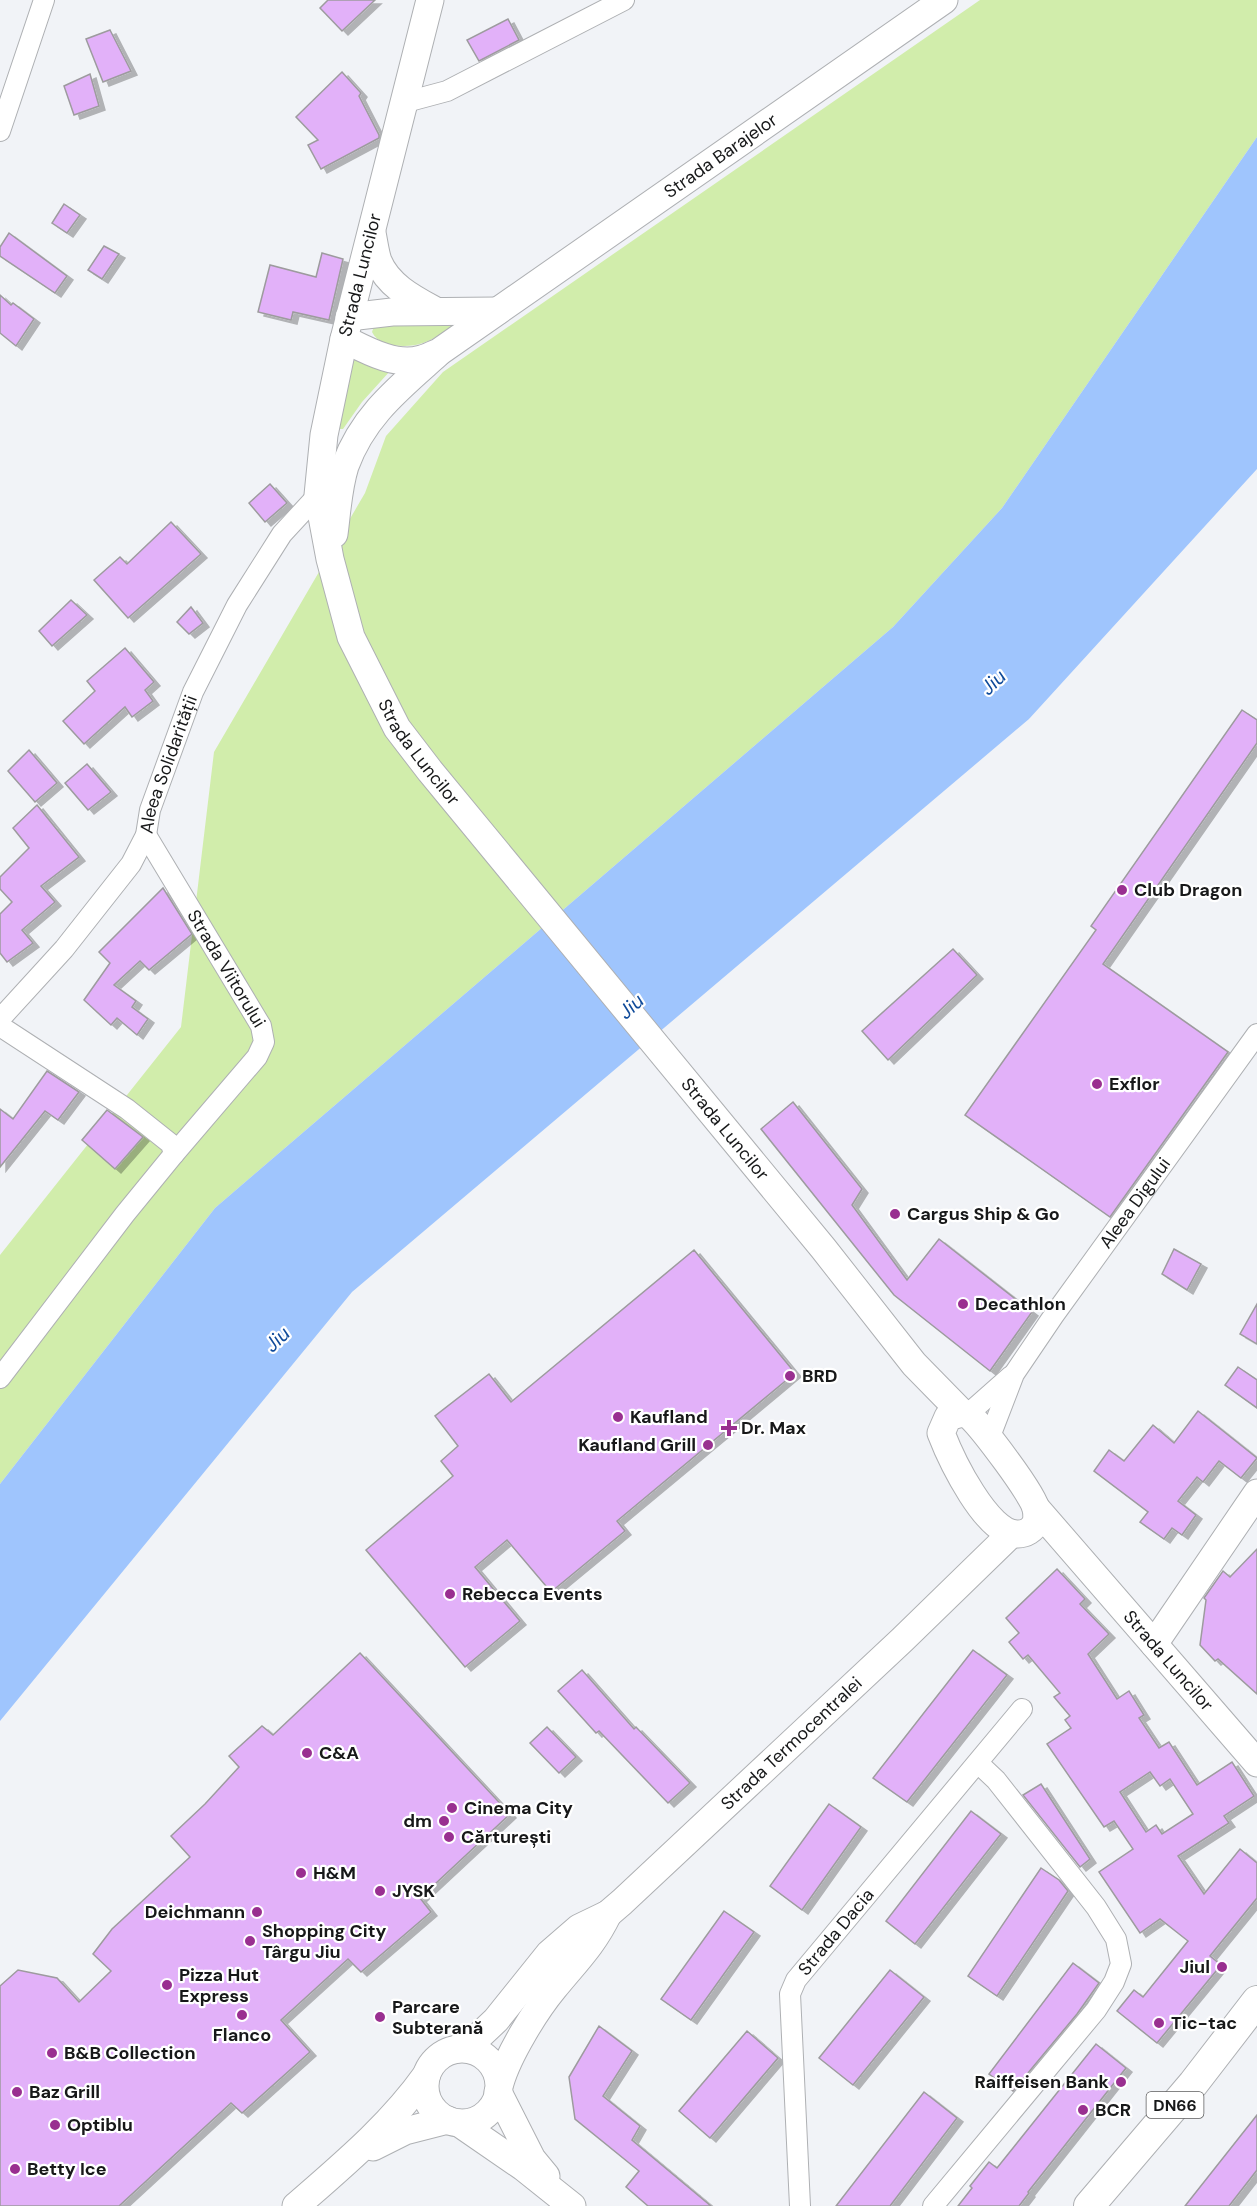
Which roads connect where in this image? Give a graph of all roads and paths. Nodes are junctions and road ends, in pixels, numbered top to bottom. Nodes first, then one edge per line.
1 (44, 0) edge
2 (430, 0) edge
3 (624, 0) edge
4 (944, 0) edge
5 (405, 102) junction
6 (0, 130) edge
7 (371, 231) junction
8 (436, 311) junction
9 (497, 311) junction
10 (346, 328) junction
11 (439, 352) junction
12 (318, 495) junction
13 (330, 560) junction
14 (146, 835) junction
15 (0, 1019) edge
16 (0, 1026) edge
17 (1257, 1034) edge
18 (174, 1154) junction
19 (914, 1364) junction
20 (1014, 1374) junction
21 (0, 1378) edge
22 (965, 1413) junction
23 (941, 1433) junction
24 (989, 1439) junction
25 (1257, 1493) edge
26 (980, 1505) junction
27 (1026, 1524) junction
28 (972, 1573) junction
29 (1154, 1644) junction
30 (1022, 1709) dead end
31 (978, 1763) junction
32 (1257, 1763) edge
33 (609, 1914) junction
34 (1257, 2001) edge
35 (457, 2049) junction
36 (427, 2074) junction
37 (499, 2088) junction
38 (454, 2121) junction
39 (353, 2156) junction
40 (296, 2206) edge
41 (572, 2206) edge
42 (800, 2206) edge
43 (933, 2206) edge
44 (1089, 2206) edge

1 - 6 street
2 - 5 main road, Strada Luncilor
3 - 5 street
4 - 9 main road, Strada Barajelor
5 - 7 main road, Strada Luncilor
7 - 8 main road
7 - 10 main road, Strada Luncilor
8 - 9 main road
8 - 10 main road
9 - 11 main road, Strada Barajelor
10 - 11 main road, Strada Barajelor
10 - 12 main road, Strada Luncilor
11 - 13 main road
12 - 13 main road, Strada Luncilor
12 - 14 street, Aleea Solidarității
13 - 19 main road, Strada Luncilor
14 - 15 street, Aleea Solidarității
14 - 18 street, Strada Viitorului
16 - 18 street
17 - 20 street, Aleea Digului
18 - 21 street, Strada Viitorului
19 - 22 main road, Strada Luncilor
19 - 23 main road, Strada Luncilor
20 - 22 street, Aleea Digului
20 - 24 street, Aleea Digului
22 - 23 main road
22 - 24 main road, Strada Luncilor
23 - 26 main road, Strada Luncilor
24 - 27 main road, Strada Luncilor
25 - 29 main road
26 - 27 main road, Strada Luncilor
26 - 28 main road
27 - 28 main road, Strada Termocentralei
27 - 29 main road, Strada Luncilor
28 - 33 main road, Strada Termocentralei
29 - 32 main road, Strada Luncilor
30 - 31 street, Strada Dacia
31 - 42 street, Strada Dacia
31 - 43 street
33 - 35 main road, Strada Termocentralei
33 - 37 main road, Strada Termocentralei
34 - 44 main road, DN66
35 - 36 main road
35 - 37 main road
36 - 38 main road
36 - 39 main road
37 - 38 main road
37 - 41 main road
38 - 39 main road
38 - 41 main road
39 - 40 main road

